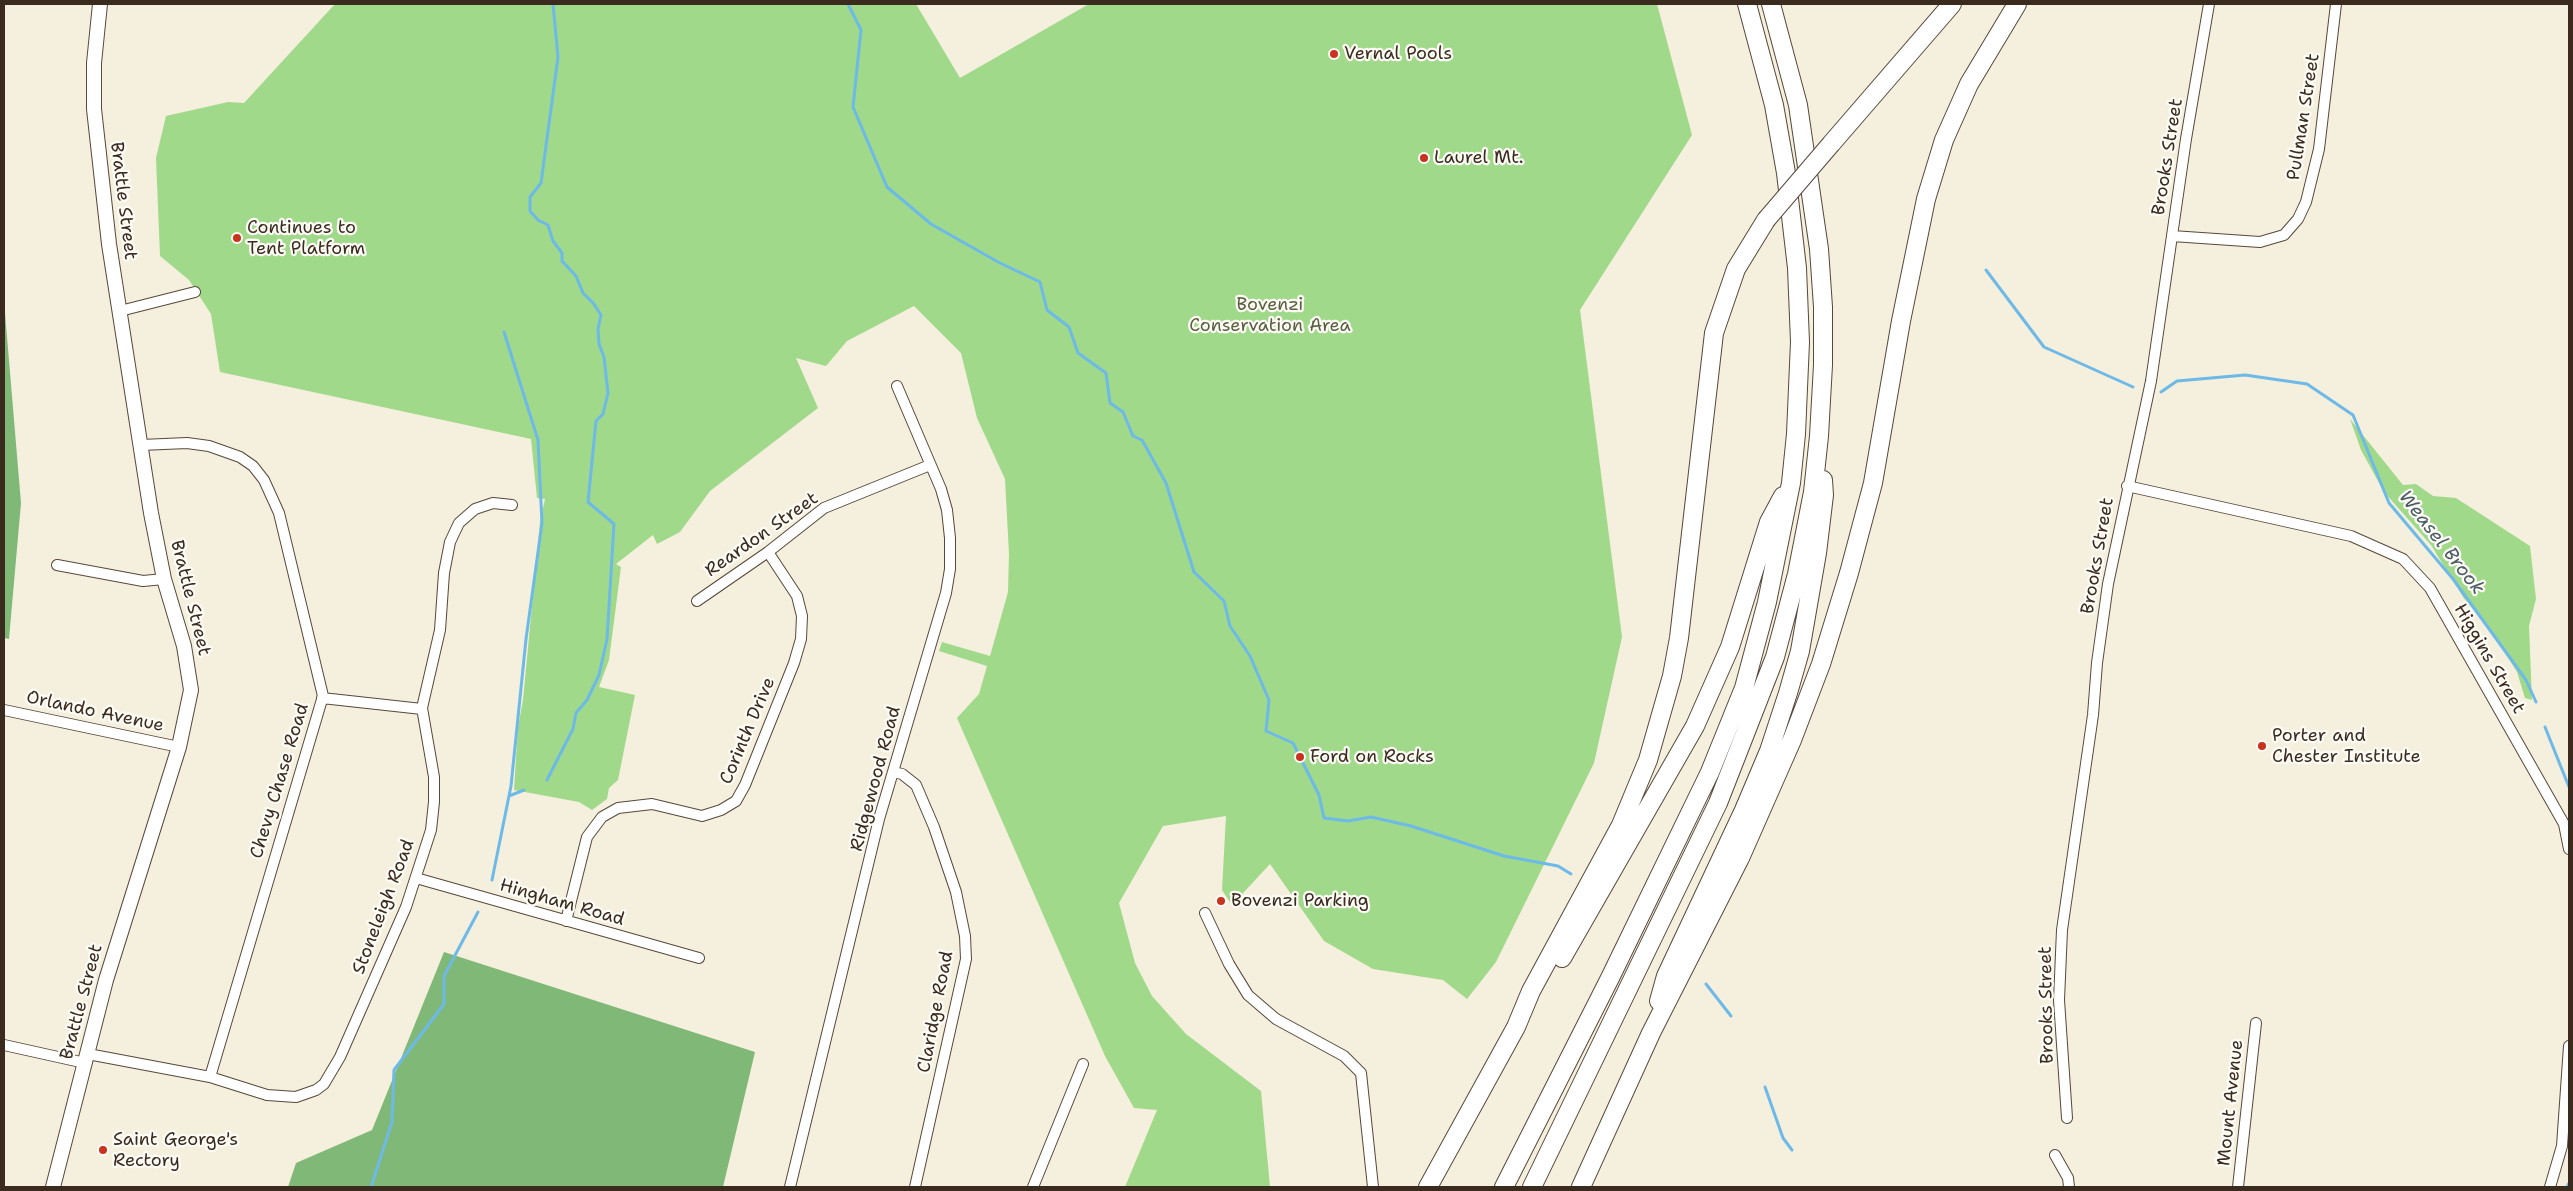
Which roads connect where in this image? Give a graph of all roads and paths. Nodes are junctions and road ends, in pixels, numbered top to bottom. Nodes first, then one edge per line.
1 (100, 4) edge
2 (1747, 4) edge
3 (1771, 4) edge
4 (1952, 4) edge
5 (2017, 4) edge
6 (2209, 4) edge
7 (2336, 4) edge
8 (2172, 236) junction
9 (195, 292) dead end
10 (120, 311) junction
11 (897, 386) dead end
12 (1819, 436) junction
13 (141, 446) junction
14 (930, 465) junction
15 (1791, 482) junction
16 (2127, 486) junction
17 (512, 505) dead end
18 (768, 552) junction
19 (57, 565) dead end
20 (164, 579) junction
21 (697, 601) dead end
22 (322, 698) junction
23 (422, 709) junction
24 (4, 710) edge
25 (179, 747) junction
26 (893, 772) junction
27 (2569, 849) edge
28 (416, 878) junction
29 (1205, 912) dead end
30 (566, 921) junction
31 (699, 958) dead end
32 (2256, 1022) dead end
33 (1516, 1027) junction
34 (1651, 1033) junction
35 (4, 1045) edge
36 (2569, 1046) edge
37 (86, 1058) junction
38 (1083, 1064) dead end
39 (210, 1077) junction
40 (2067, 1118) dead end
41 (2055, 1155) dead end
42 (53, 1187) edge
43 (790, 1187) edge
44 (915, 1187) edge
45 (1033, 1187) edge
46 (1373, 1187) edge
47 (1428, 1187) edge
48 (1504, 1187) edge
49 (1532, 1187) edge
50 (1581, 1187) edge
51 (2069, 1187) edge
52 (2238, 1187) edge
53 (2550, 1187) edge

1 - 10 street, Brattle Street
2 - 15 highway
3 - 12 highway
4 - 33 highway, bridge
5 - 34 highway
6 - 8 street, Brooks Street
7 - 8 street, Pullman Street
8 - 16 street, Brooks Street
9 - 10 street
10 - 13 street, Brattle Street
11 - 14 street, Ridgewood Road
12 - 34 highway
12 - 49 highway
13 - 20 street, Brattle Street
13 - 22 street, Chevy Chase Road
14 - 18 street, Reardon Street
14 - 26 street, Ridgewood Road
15 - 33 highway
15 - 48 highway
16 - 27 street, Higgins Street
16 - 40 street, Brooks Street
17 - 23 street, Stoneleigh Road
18 - 21 street, Reardon Street
18 - 30 street, Corinth Drive
19 - 20 street
20 - 25 street, Brattle Street
22 - 23 street
22 - 39 street, Chevy Chase Road
23 - 28 street, Stoneleigh Road
24 - 25 street, Orlando Avenue
25 - 37 street, Brattle Street
26 - 43 street, Ridgewood Road
26 - 44 street, Claridge Road
28 - 30 street, Hingham Road
28 - 39 street, Stoneleigh Road
29 - 46 street
30 - 31 street, Hingham Road
32 - 52 street, Mount Avenue
33 - 47 highway
34 - 50 highway
35 - 37 street, Stoneleigh Road
36 - 53 street
37 - 39 street, Stoneleigh Road
37 - 42 street, Brattle Street
38 - 45 street
41 - 51 street

